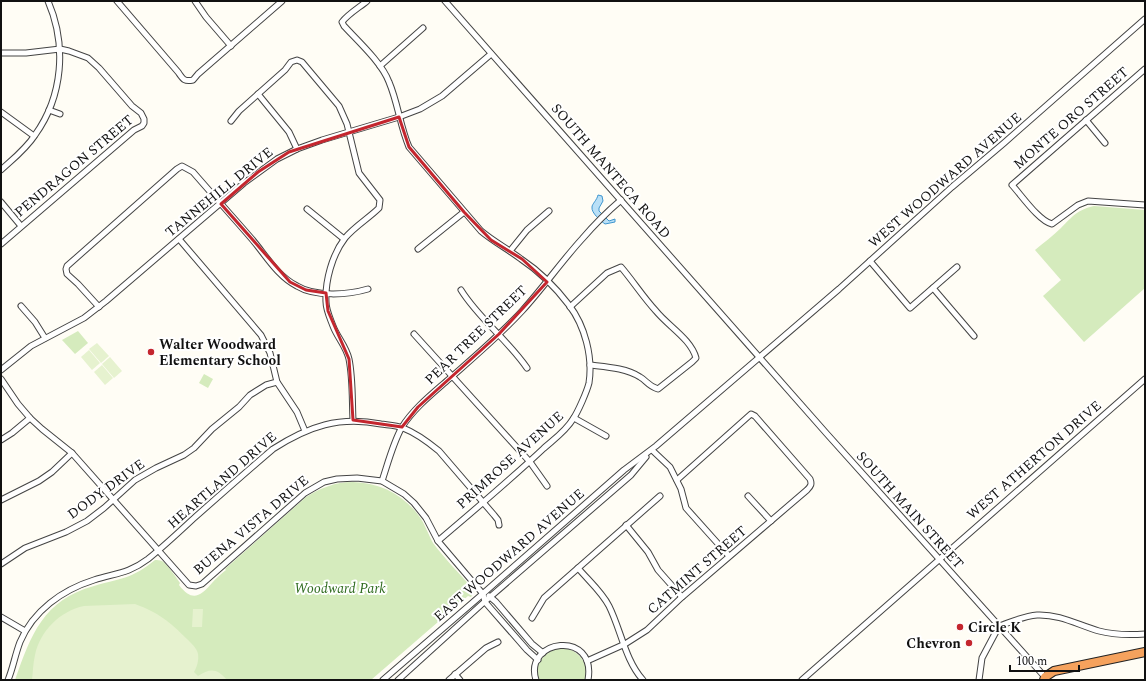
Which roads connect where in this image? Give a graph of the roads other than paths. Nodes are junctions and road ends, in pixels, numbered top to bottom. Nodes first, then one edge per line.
1 (48, 1) edge
2 (195, 1) edge
3 (282, 1) edge
4 (367, 1) edge
5 (445, 1) edge
6 (119, 2) edge
7 (1145, 19) edge
8 (423, 28) dead end
9 (231, 46) junction
10 (60, 49) junction
11 (1, 53) edge
12 (491, 54) junction
13 (380, 66) junction
14 (1145, 69) edge
15 (258, 94) junction
16 (49, 110) junction
17 (1, 112) edge
18 (60, 114) dead end
19 (399, 117) junction
20 (1086, 120) junction
21 (231, 121) dead end
22 (349, 132) junction
23 (34, 136) junction
24 (1105, 143) dead end
25 (297, 149) junction
26 (1, 170) edge
27 (621, 200) junction
28 (1, 202) edge
29 (221, 204) junction
30 (1145, 206) edge
31 (307, 209) dead end
32 (549, 211) dead end
33 (464, 212) junction
34 (21, 226) junction
35 (179, 239) junction
36 (344, 239) junction
37 (1, 244) edge
38 (418, 249) dead end
39 (510, 251) junction
40 (870, 261) junction
41 (957, 267) dead end
42 (548, 282) junction
43 (933, 288) junction
44 (368, 289) dead end
45 (461, 290) dead end
46 (326, 293) junction
47 (21, 306) dead end
48 (99, 307) junction
49 (570, 307) junction
50 (414, 334) dead end
51 (499, 334) junction
52 (974, 336) dead end
53 (45, 338) junction
54 (759, 357) junction
55 (590, 365) junction
56 (527, 368) dead end
57 (1, 370) edge
58 (452, 376) junction
59 (1, 379) edge
60 (1145, 379) edge
61 (277, 382) junction
62 (30, 418) junction
63 (574, 418) junction
64 (353, 420) junction
65 (402, 427) junction
66 (305, 430) junction
67 (606, 436) dead end
68 (1, 440) edge
69 (652, 450) junction
70 (72, 453) junction
71 (530, 462) junction
72 (677, 480) junction
73 (382, 481) junction
74 (547, 486) dead end
75 (660, 496) dead end
76 (748, 496) dead end
77 (1, 500) edge
78 (114, 500) junction
79 (483, 502) junction
80 (771, 521) junction
81 (499, 525) dead end
82 (626, 525) junction
83 (438, 541) junction
84 (158, 550) junction
85 (729, 556) junction
86 (939, 560) junction
87 (1, 564) edge
88 (578, 568) junction
89 (483, 594) junction
90 (491, 596) junction
91 (682, 597) junction
92 (485, 602) junction
93 (1, 617) edge
94 (532, 618) dead end
95 (999, 626) junction
96 (26, 631) junction
97 (1145, 634) edge
98 (498, 642) dead end
99 (625, 644) junction
100 (1145, 652) edge
101 (543, 653) junction
102 (538, 660) junction
103 (587, 661) junction
104 (455, 674) junction
105 (1044, 679) edge
106 (8, 680) edge
107 (383, 680) edge
108 (398, 680) edge
109 (449, 680) edge
110 (460, 680) edge
111 (536, 680) edge
112 (588, 680) edge
113 (643, 680) edge
114 (802, 680) edge
115 (979, 680) edge

1 - 10 street
2 - 9 street
3 - 9 street
4 - 13 street, PRIMROSE AVENUE
5 - 12 street, SOUTH MANTECA ROAD
6 - 9 street
7 - 40 street, WEST WOODWARD AVENUE
8 - 13 street
10 - 11 street
10 - 16 street
10 - 34 street, PENDRAGON STREET
12 - 19 street, TANNEHILL DRIVE
12 - 27 street, SOUTH MANTECA ROAD
13 - 19 street, PRIMROSE AVENUE
14 - 20 street, MONTE ORO STREET
15 - 21 street
15 - 22 street
15 - 25 street
16 - 18 street
16 - 23 street
17 - 23 street
19 - 22 street, TANNEHILL DRIVE
19 - 33 street, PRIMROSE AVENUE
20 - 24 street
20 - 30 street, MONTE ORO STREET
22 - 25 street, TANNEHILL DRIVE
22 - 36 street
23 - 26 street
25 - 29 street, TANNEHILL DRIVE
27 - 42 street, PEAR TREE STREET
27 - 54 street, SOUTH MANTECA ROAD
28 - 34 street
29 - 35 street, TANNEHILL DRIVE
29 - 46 street
29 - 48 street
31 - 36 street
32 - 39 street
33 - 38 street
33 - 39 street, PRIMROSE AVENUE
34 - 37 street, PENDRAGON STREET
35 - 48 street, TANNEHILL DRIVE
35 - 61 street
36 - 46 street
39 - 42 street, PRIMROSE AVENUE
40 - 43 street
40 - 54 street, WEST WOODWARD AVENUE
41 - 43 street
42 - 49 street, PRIMROSE AVENUE
42 - 51 street, PEAR TREE STREET
43 - 52 street
44 - 46 street
45 - 51 street
46 - 64 street
47 - 53 street
48 - 53 street, TANNEHILL DRIVE
49 - 55 street, PRIMROSE AVENUE
49 - 55 street
50 - 58 street
51 - 56 street
51 - 58 street, PEAR TREE STREET
53 - 57 street, TANNEHILL DRIVE
54 - 69 street, EAST WOODWARD AVENUE
54 - 86 street, SOUTH MAIN STREET
55 - 63 street, PRIMROSE AVENUE
58 - 65 street, PEAR TREE STREET
58 - 71 street
59 - 62 street, BUENA VISTA DRIVE
60 - 86 street, WEST ATHERTON DRIVE
61 - 66 street
61 - 78 street, DODY DRIVE
62 - 68 street
62 - 70 street, BUENA VISTA DRIVE
63 - 67 street
63 - 71 street, PRIMROSE AVENUE
64 - 65 street, HEARTLAND DRIVE
64 - 66 street, HEARTLAND DRIVE
65 - 73 street, PEAR TREE STREET
65 - 79 street, HEARTLAND DRIVE
66 - 84 street, HEARTLAND DRIVE
69 - 72 street
69 - 89 street, EAST WOODWARD AVENUE
69 - 90 street, EAST WOODWARD AVENUE
70 - 77 street
70 - 78 street, BUENA VISTA DRIVE
71 - 74 street
71 - 79 street, PRIMROSE AVENUE
72 - 80 street, CATMINT STREET
72 - 85 street
73 - 83 street, BUENA VISTA DRIVE
73 - 84 street, BUENA VISTA DRIVE
75 - 82 street
76 - 80 street
78 - 84 street, BUENA VISTA DRIVE
78 - 87 street, DODY DRIVE
79 - 81 street, HEARTLAND DRIVE
79 - 83 street, PRIMROSE AVENUE
80 - 85 street, CATMINT STREET
82 - 88 street
82 - 91 street
83 - 89 street, BUENA VISTA DRIVE
84 - 96 street, HEARTLAND DRIVE
85 - 91 street, CATMINT STREET
86 - 95 street, SOUTH MAIN STREET
86 - 114 street, WEST ATHERTON DRIVE
88 - 94 street
88 - 99 street
89 - 90 street
89 - 92 street, BUENA VISTA DRIVE
89 - 107 street, EAST WOODWARD AVENUE
90 - 92 street, EAST WOODWARD AVENUE
90 - 101 street
91 - 99 street, CATMINT STREET
92 - 102 street, BUENA VISTA DRIVE
92 - 108 street, EAST WOODWARD AVENUE
93 - 96 street
95 - 97 street
95 - 105 street, SOUTH MAIN STREET
95 - 115 street
96 - 106 street, HEARTLAND DRIVE
98 - 104 street
99 - 103 street, CATMINT STREET
99 - 113 street
100 - 105 highway
101 - 102 street
101 - 103 street
102 - 111 street
103 - 112 street
104 - 109 street
104 - 110 street

